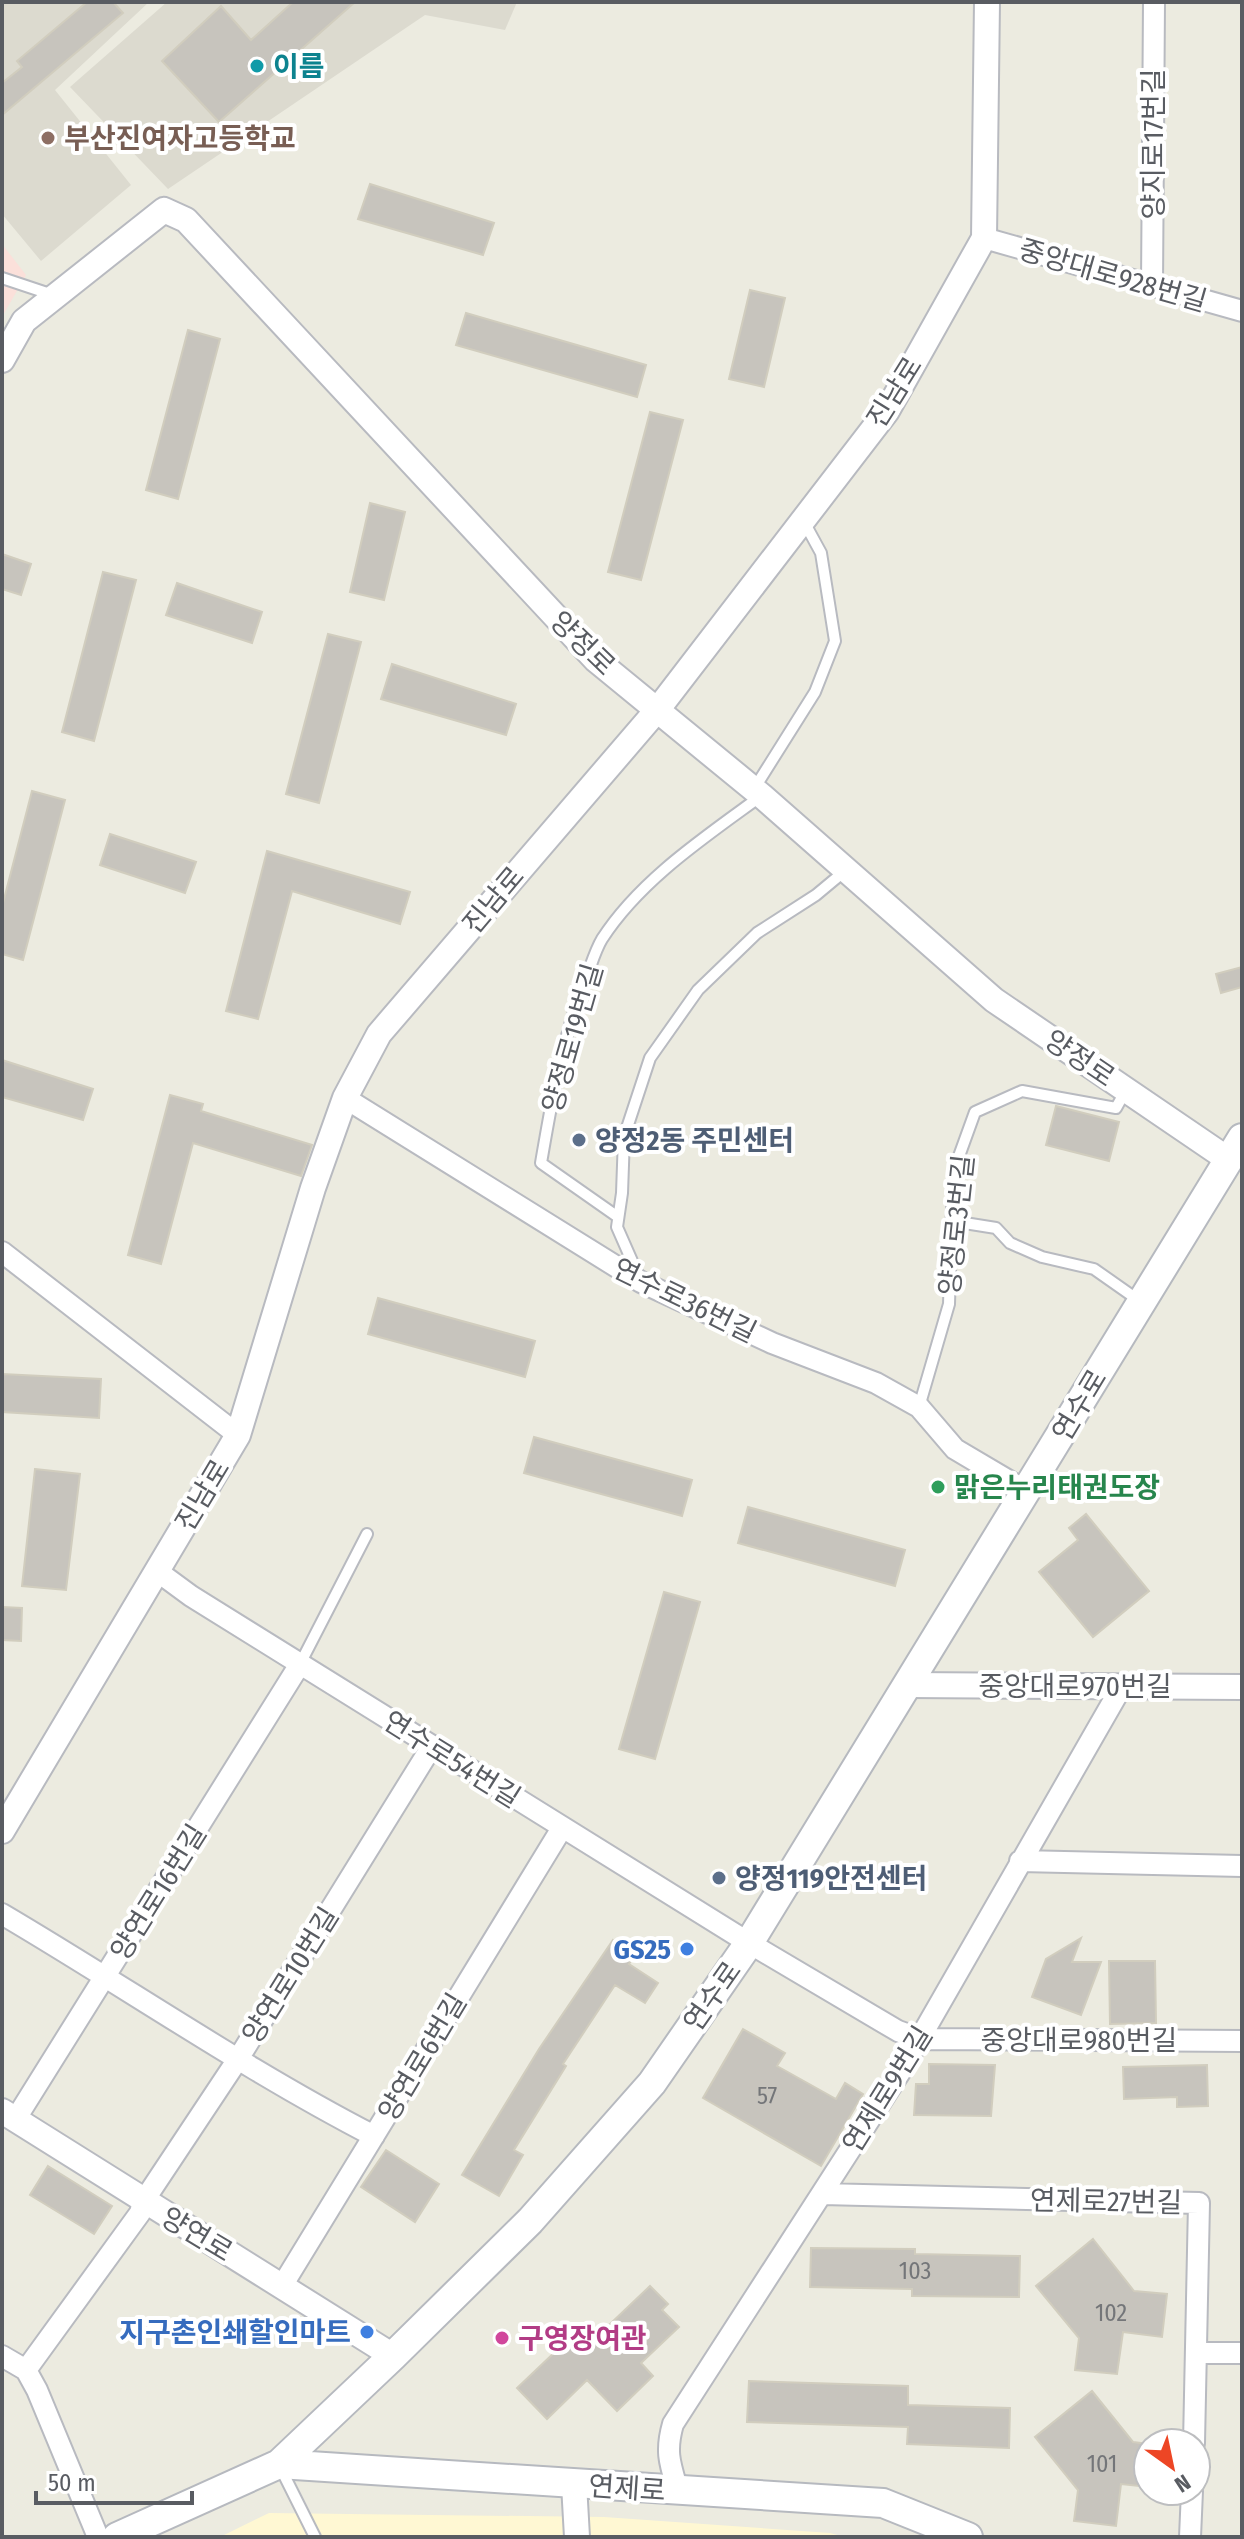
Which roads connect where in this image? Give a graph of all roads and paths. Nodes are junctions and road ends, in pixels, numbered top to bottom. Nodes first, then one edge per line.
1 (987, 2) edge
2 (1154, 2) edge
3 (984, 238) junction
4 (2, 278) edge
5 (1152, 286) junction
6 (55, 296) junction
7 (1242, 311) edge
8 (2, 360) edge
9 (802, 518) junction
10 (658, 709) junction
11 (758, 793) junction
12 (846, 870) junction
13 (1126, 1090) junction
14 (345, 1098) junction
15 (1238, 1144) edge
16 (618, 1217) junction
17 (952, 1221) junction
18 (2, 1252) edge
19 (641, 1282) junction
20 (1142, 1302) junction
21 (919, 1407) junction
22 (238, 1435) junction
23 (1026, 1491) junction
24 (367, 1534) dead end
25 (157, 1571) junction
26 (300, 1664) junction
27 (908, 1685) junction
28 (1122, 1686) junction
29 (1242, 1687) edge
30 (432, 1746) junction
31 (562, 1828) junction
32 (2, 1831) edge
33 (1020, 1861) junction
34 (1242, 1866) edge
35 (2, 1914) edge
36 (749, 1943) junction
37 (106, 1975) junction
38 (920, 2039) junction
39 (1242, 2041) edge
40 (238, 2059) junction
41 (9, 2116) edge
42 (374, 2136) junction
43 (822, 2194) junction
44 (143, 2202) junction
45 (282, 2286) junction
46 (1197, 2353) junction
47 (1242, 2353) edge
48 (2, 2356) edge
49 (393, 2356) junction
50 (26, 2370) junction
51 (1195, 2427) edge
52 (279, 2464) junction
53 (574, 2484) junction
54 (678, 2491) junction
55 (1191, 2507) edge
56 (98, 2537) edge
57 (117, 2537) edge
58 (315, 2537) edge
59 (577, 2537) edge
60 (968, 2537) edge
61 (1190, 2537) edge

1 - 3 street, 진남로
2 - 5 street, 양지로17번길
3 - 5 street, 중앙대로928번길
3 - 9 street, 진남로
4 - 6 lane
5 - 7 street, 중앙대로928번길
6 - 8 street, 양정로
6 - 10 street, 양정로
9 - 10 street, 진남로
9 - 11 lane
10 - 11 street, 양정로
10 - 14 street, 진남로
11 - 12 street, 양정로
11 - 16 lane, 양정로19번길
12 - 13 street, 양정로
12 - 16 lane
13 - 15 street, 양정로
13 - 17 lane, 양정로3번길
14 - 19 street, 연수로36번길
14 - 22 street, 진남로
15 - 20 main road, 연수로
16 - 19 lane
17 - 20 lane
17 - 21 lane, 양정로3번길
18 - 22 street
19 - 21 street, 연수로36번길
20 - 23 main road, 연수로
21 - 23 street, 연수로36번길
22 - 25 street, 진남로
23 - 27 main road, 연수로
24 - 26 lane
25 - 26 street, 연수로54번길
25 - 32 street, 진남로
26 - 30 street, 연수로54번길
26 - 37 street, 양연로16번길
27 - 28 street, 중앙대로970번길
27 - 36 main road, 연수로
28 - 29 street, 중앙대로970번길
28 - 33 street, 연제로9번길
30 - 31 street, 연수로54번길
30 - 40 street, 양연로10번길
31 - 36 street, 연수로54번길
31 - 42 street, 양연로6번길
33 - 34 street
33 - 38 street, 연제로9번길
35 - 37 street
36 - 38 street, 중앙대로980번길
36 - 49 main road, 연수로
37 - 40 street
37 - 41 street, 양연로16번길
38 - 39 street, 중앙대로980번길
38 - 43 street, 연제로9번길
40 - 42 street
40 - 44 street, 양연로10번길
41 - 44 street, 양연로
42 - 45 street, 양연로6번길
43 - 46 street, 연제로27번길
43 - 54 street, 연제로9번길
44 - 45 street, 양연로
44 - 50 street, 양연로10번길
45 - 49 street, 양연로
46 - 47 street
46 - 51 street, 연제로27번길
48 - 50 street
49 - 52 main road, 연수로
50 - 56 street
52 - 53 main road, 연제로
52 - 57 main road, 연수로
52 - 58 lane
53 - 54 main road, 연제로
53 - 59 street
54 - 60 main road, 연제로
55 - 61 street

